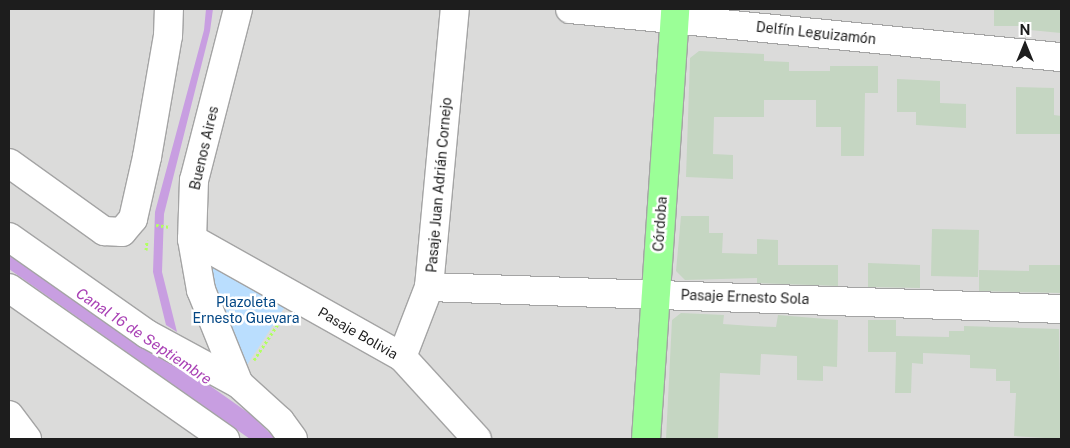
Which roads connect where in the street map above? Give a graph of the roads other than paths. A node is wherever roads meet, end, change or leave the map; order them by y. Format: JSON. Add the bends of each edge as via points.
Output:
{"nodes":[{"id":1,"x":169,"y":9,"type":"edge"},
{"id":2,"x":238,"y":9,"type":"edge"},
{"id":3,"x":455,"y":9,"type":"edge"},
{"id":4,"x":570,"y":9,"type":"edge"},
{"id":5,"x":675,"y":14,"type":"edge"},
{"id":6,"x":1061,"y":57,"type":"edge"},
{"id":7,"x":9,"y":163,"type":"edge"},
{"id":8,"x":182,"y":233,"type":"junction"},
{"id":9,"x":9,"y":237,"type":"edge"},
{"id":10,"x":430,"y":287,"type":"junction"},
{"id":11,"x":9,"y":288,"type":"edge"},
{"id":12,"x":656,"y":293,"type":"junction"},
{"id":13,"x":1061,"y":309,"type":"edge"},
{"id":14,"x":402,"y":357,"type":"junction"},
{"id":15,"x":239,"y":384,"type":"junction"},
{"id":16,"x":9,"y":415,"type":"edge"},
{"id":17,"x":27,"y":439,"type":"edge"},
{"id":18,"x":225,"y":439,"type":"edge"},
{"id":19,"x":293,"y":439,"type":"edge"},
{"id":20,"x":477,"y":439,"type":"edge"},
{"id":21,"x":646,"y":439,"type":"edge"}],
"edges":[{"from":1,"to":7,"type":"street","via":[[168,36],[133,219],[122,232],[104,230]]},
{"from":2,"to":8,"type":"street","name":"Buenos Aires"},
{"from":3,"to":10,"type":"street","name":"Pasaje Juan Adrián Cornejo"},
{"from":4,"to":5,"type":"street","name":"Delfín Leguizamón"},
{"from":5,"to":6,"type":"street","name":"Delfín Leguizamón"},
{"from":5,"to":12,"type":"main road","name":"Córdoba"},
{"from":8,"to":14,"type":"street","name":"Pasaje Bolivia"},
{"from":8,"to":15,"type":"street","name":"Buenos Aires"},
{"from":9,"to":15,"type":"street","via":[[147,334]]},
{"from":10,"to":12,"type":"street","name":"Pasaje Ernesto Sola"},
{"from":10,"to":14,"type":"street","name":"Pasaje Juan Adrián Cornejo"},
{"from":11,"to":18,"type":"street"},
{"from":12,"to":13,"type":"street","name":"Pasaje Ernesto Sola"},
{"from":12,"to":21,"type":"main road","name":"Córdoba"},
{"from":14,"to":20,"type":"street","name":"Pasaje Bolivia"},
{"from":15,"to":19,"type":"street","name":"Buenos Aires","via":[[280,421]]},
{"from":16,"to":17,"type":"street"}]}
